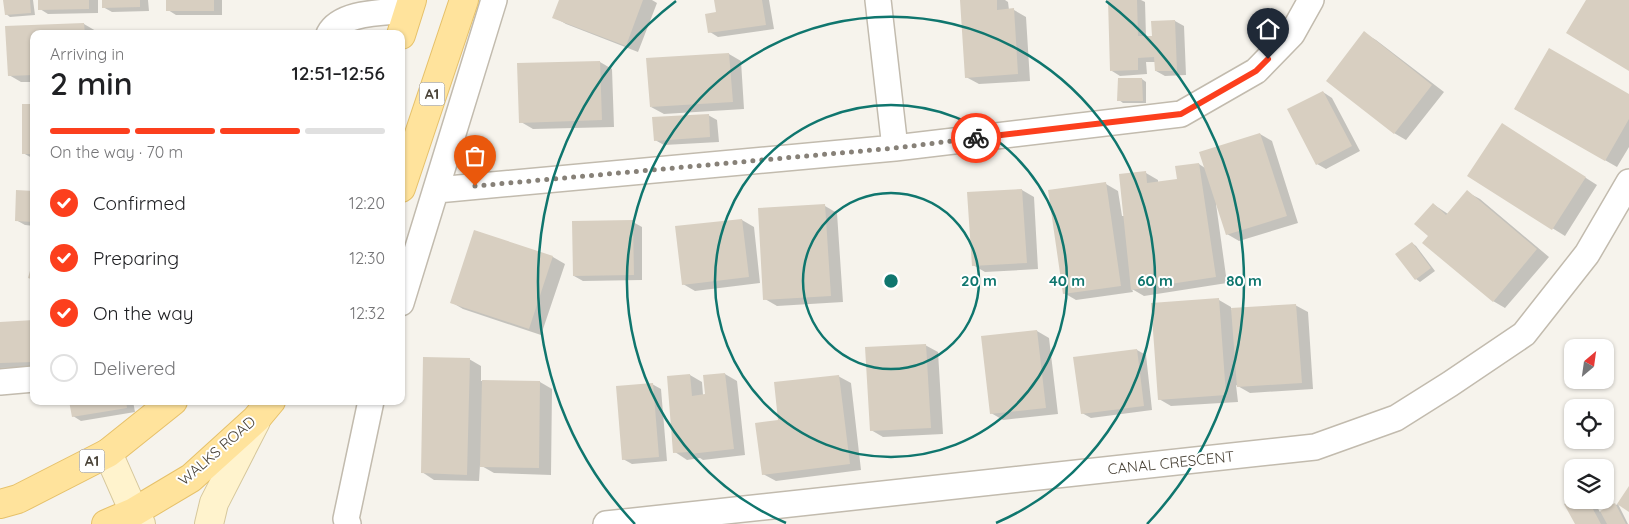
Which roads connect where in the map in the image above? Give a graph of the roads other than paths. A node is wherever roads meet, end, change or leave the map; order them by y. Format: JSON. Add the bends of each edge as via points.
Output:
{"nodes":[{"id":1,"x":464,"y":0,"type":"edge"},
{"id":2,"x":494,"y":0,"type":"edge"},
{"id":3,"x":878,"y":0,"type":"edge"},
{"id":4,"x":1311,"y":0,"type":"edge"},
{"id":5,"x":407,"y":15,"type":"edge"},
{"id":6,"x":332,"y":30,"type":"edge"},
{"id":7,"x":895,"y":148,"type":"junction"},
{"id":8,"x":405,"y":176,"type":"edge"},
{"id":9,"x":1629,"y":182,"type":"edge"},
{"id":10,"x":437,"y":190,"type":"junction"},
{"id":11,"x":405,"y":290,"type":"edge"},
{"id":12,"x":30,"y":379,"type":"edge"},
{"id":13,"x":0,"y":382,"type":"edge"},
{"id":14,"x":168,"y":405,"type":"edge"},
{"id":15,"x":370,"y":405,"type":"edge"},
{"id":16,"x":264,"y":410,"type":"edge"},
{"id":17,"x":108,"y":453,"type":"junction"},
{"id":18,"x":0,"y":504,"type":"edge"},
{"id":19,"x":138,"y":518,"type":"edge"},
{"id":20,"x":106,"y":524,"type":"edge"},
{"id":21,"x":209,"y":524,"type":"edge"},
{"id":22,"x":348,"y":524,"type":"edge"},
{"id":23,"x":606,"y":524,"type":"edge"}],
"edges":[{"from":1,"to":8,"type":"main road","number":"A1"},
{"from":2,"to":10,"type":"street"},
{"from":3,"to":7,"type":"street"},
{"from":4,"to":7,"type":"street","via":[[1292,34],[1256,71],[1181,114]]},
{"from":5,"to":6,"type":"street","via":[[357,16],[340,21]]},
{"from":7,"to":10,"type":"street"},
{"from":9,"to":23,"type":"street","name":"CANAL CRESCENT","via":[[1586,254],[1524,334],[1396,418],[1315,447]]},
{"from":10,"to":11,"type":"street"},
{"from":12,"to":13,"type":"street"},
{"from":14,"to":17,"type":"main road","number":"A1"},
{"from":15,"to":22,"type":"street","via":[[346,519]]},
{"from":16,"to":19,"type":"main road","name":"WALKS ROAD","via":[[191,478]]},
{"from":16,"to":21,"type":"main road","via":[[214,503]]},
{"from":17,"to":18,"type":"main road","number":"A1"},
{"from":17,"to":19,"type":"main road"},
{"from":19,"to":20,"type":"main road","name":"WALKS ROAD"}]}
